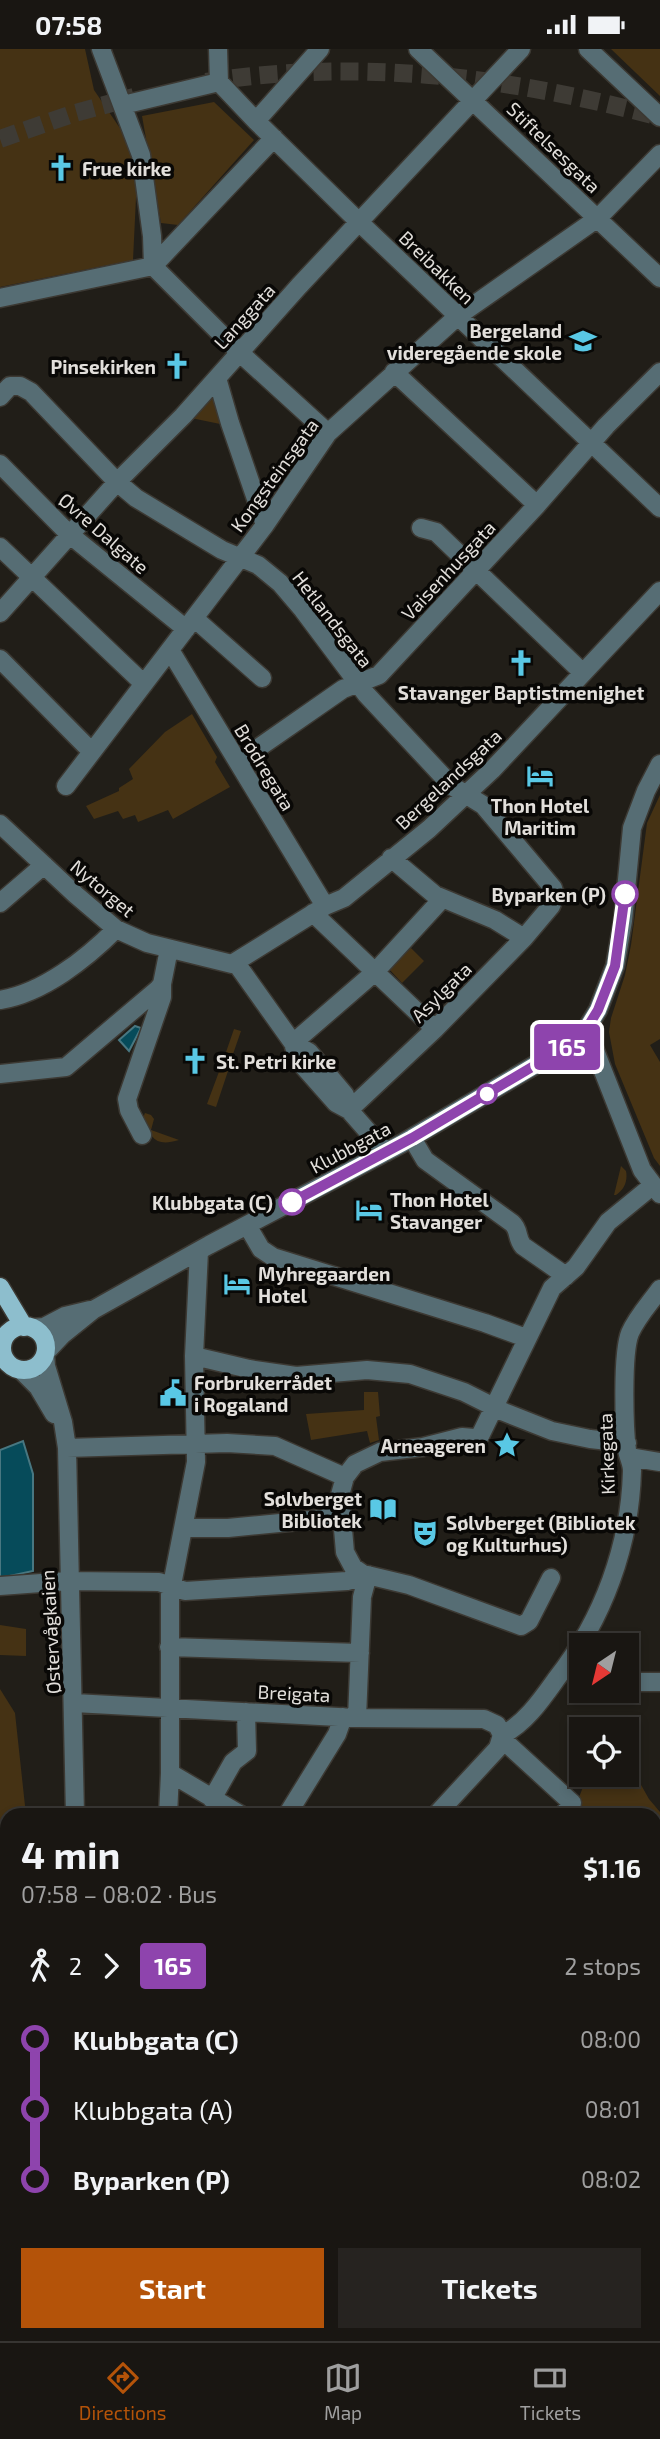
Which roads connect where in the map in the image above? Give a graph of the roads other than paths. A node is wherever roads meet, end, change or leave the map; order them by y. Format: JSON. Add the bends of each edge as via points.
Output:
{"nodes":[{"id":1,"x":101,"y":49,"type":"edge"},
{"id":2,"x":218,"y":49,"type":"edge"},
{"id":3,"x":320,"y":49,"type":"edge"},
{"id":4,"x":418,"y":49,"type":"edge"},
{"id":5,"x":521,"y":49,"type":"edge"},
{"id":6,"x":588,"y":49,"type":"edge"},
{"id":7,"x":219,"y":82,"type":"junction"},
{"id":8,"x":472,"y":99,"type":"junction"},
{"id":9,"x":123,"y":105,"type":"junction"},
{"id":10,"x":660,"y":117,"type":"edge"},
{"id":11,"x":256,"y":121,"type":"junction"},
{"id":12,"x":274,"y":138,"type":"junction"},
{"id":13,"x":660,"y":154,"type":"edge"},
{"id":14,"x":598,"y":218,"type":"junction"},
{"id":15,"x":359,"y":222,"type":"junction"},
{"id":16,"x":153,"y":266,"type":"junction"},
{"id":17,"x":660,"y":278,"type":"edge"},
{"id":18,"x":0,"y":297,"type":"edge"},
{"id":19,"x":458,"y":316,"type":"junction"},
{"id":20,"x":239,"y":352,"type":"junction"},
{"id":21,"x":394,"y":372,"type":"junction"},
{"id":22,"x":660,"y":372,"type":"edge"},
{"id":23,"x":217,"y":377,"type":"junction"},
{"id":24,"x":5,"y":391,"type":"edge"},
{"id":25,"x":328,"y":433,"type":"junction"},
{"id":26,"x":590,"y":444,"type":"junction"},
{"id":27,"x":0,"y":464,"type":"edge"},
{"id":28,"x":117,"y":482,"type":"junction"},
{"id":29,"x":537,"y":505,"type":"junction"},
{"id":30,"x":660,"y":508,"type":"edge"},
{"id":31,"x":265,"y":525,"type":"junction"},
{"id":32,"x":421,"y":529,"type":"dead end"},
{"id":33,"x":69,"y":534,"type":"junction"},
{"id":34,"x":0,"y":547,"type":"edge"},
{"id":35,"x":240,"y":558,"type":"junction"},
{"id":36,"x":476,"y":569,"type":"junction"},
{"id":37,"x":33,"y":577,"type":"junction"},
{"id":38,"x":660,"y":591,"type":"edge"},
{"id":39,"x":0,"y":613,"type":"edge"},
{"id":40,"x":190,"y":624,"type":"junction"},
{"id":41,"x":170,"y":650,"type":"junction"},
{"id":42,"x":0,"y":659,"type":"edge"},
{"id":43,"x":583,"y":673,"type":"junction"},
{"id":44,"x":262,"y":678,"type":"dead end"},
{"id":45,"x":144,"y":684,"type":"junction"},
{"id":46,"x":357,"y":684,"type":"junction"},
{"id":47,"x":92,"y":752,"type":"junction"},
{"id":48,"x":237,"y":762,"type":"junction"},
{"id":49,"x":660,"y":764,"type":"edge"},
{"id":50,"x":66,"y":786,"type":"dead end"},
{"id":51,"x":466,"y":794,"type":"junction"},
{"id":52,"x":0,"y":824,"type":"edge"},
{"id":53,"x":391,"y":858,"type":"junction"},
{"id":54,"x":44,"y":865,"type":"junction"},
{"id":55,"x":555,"y":896,"type":"joint"},
{"id":56,"x":442,"y":899,"type":"junction"},
{"id":57,"x":0,"y":903,"type":"edge"},
{"id":58,"x":319,"y":909,"type":"junction"},
{"id":59,"x":116,"y":929,"type":"junction"},
{"id":60,"x":524,"y":937,"type":"junction"},
{"id":61,"x":169,"y":949,"type":"junction"},
{"id":62,"x":236,"y":963,"type":"junction"},
{"id":63,"x":375,"y":972,"type":"junction"},
{"id":64,"x":162,"y":984,"type":"junction"},
{"id":65,"x":0,"y":1000,"type":"edge"},
{"id":66,"x":435,"y":1029,"type":"junction"},
{"id":67,"x":584,"y":1035,"type":"junction"},
{"id":68,"x":293,"y":1044,"type":"junction"},
{"id":69,"x":0,"y":1074,"type":"edge"},
{"id":70,"x":349,"y":1110,"type":"junction"},
{"id":71,"x":142,"y":1135,"type":"dead end"},
{"id":72,"x":412,"y":1138,"type":"junction"},
{"id":73,"x":386,"y":1152,"type":"junction"},
{"id":74,"x":656,"y":1190,"type":"edge"},
{"id":75,"x":247,"y":1225,"type":"junction"},
{"id":76,"x":199,"y":1251,"type":"junction"},
{"id":77,"x":566,"y":1276,"type":"junction"},
{"id":78,"x":0,"y":1287,"type":"edge"},
{"id":79,"x":660,"y":1289,"type":"edge"},
{"id":80,"x":93,"y":1310,"type":"junction"},
{"id":81,"x":28,"y":1327,"type":"junction"},
{"id":82,"x":2,"y":1334,"type":"edge"},
{"id":83,"x":526,"y":1338,"type":"junction"},
{"id":84,"x":46,"y":1353,"type":"junction"},
{"id":85,"x":194,"y":1356,"type":"junction"},
{"id":86,"x":21,"y":1370,"type":"junction"},
{"id":87,"x":494,"y":1408,"type":"junction"},
{"id":88,"x":196,"y":1444,"type":"junction"},
{"id":89,"x":75,"y":1448,"type":"junction"},
{"id":90,"x":628,"y":1450,"type":"junction"},
{"id":91,"x":660,"y":1462,"type":"edge"},
{"id":92,"x":345,"y":1477,"type":"junction"},
{"id":93,"x":341,"y":1517,"type":"junction"},
{"id":94,"x":184,"y":1528,"type":"junction"},
{"id":95,"x":368,"y":1575,"type":"junction"},
{"id":96,"x":551,"y":1578,"type":"dead end"},
{"id":97,"x":75,"y":1581,"type":"junction"},
{"id":98,"x":0,"y":1586,"type":"edge"},
{"id":99,"x":171,"y":1586,"type":"junction"},
{"id":100,"x":590,"y":1633,"type":"edge"},
{"id":101,"x":169,"y":1647,"type":"junction"},
{"id":102,"x":360,"y":1653,"type":"junction"},
{"id":103,"x":569,"y":1677,"type":"edge"},
{"id":104,"x":639,"y":1682,"type":"edge"},
{"id":105,"x":660,"y":1682,"type":"edge"},
{"id":106,"x":74,"y":1703,"type":"junction"},
{"id":107,"x":169,"y":1708,"type":"junction"},
{"id":108,"x":246,"y":1712,"type":"junction"},
{"id":109,"x":350,"y":1717,"type":"junction"},
{"id":110,"x":502,"y":1737,"type":"junction"},
{"id":111,"x":170,"y":1773,"type":"junction"},
{"id":112,"x":212,"y":1799,"type":"junction"},
{"id":113,"x":75,"y":1808,"type":"edge"},
{"id":114,"x":168,"y":1808,"type":"edge"},
{"id":115,"x":228,"y":1808,"type":"edge"},
{"id":116,"x":292,"y":1808,"type":"edge"},
{"id":117,"x":443,"y":1808,"type":"edge"},
{"id":118,"x":568,"y":1808,"type":"edge"}],
"edges":[{"from":1,"to":9,"type":"street"},
{"from":2,"to":7,"type":"street"},
{"from":3,"to":11,"type":"street"},
{"from":4,"to":8,"type":"street","name":"Stiftelsesgata"},
{"from":5,"to":8,"type":"street","name":"Langgata"},
{"from":6,"to":10,"type":"street"},
{"from":7,"to":9,"type":"street"},
{"from":7,"to":11,"type":"street","name":"Breibakken"},
{"from":8,"to":14,"type":"street","name":"Stiftelsesgata"},
{"from":8,"to":15,"type":"street","name":"Langgata"},
{"from":9,"to":16,"type":"street","via":[[141,155]]},
{"from":11,"to":12,"type":"street","name":"Breibakken"},
{"from":12,"to":15,"type":"street","name":"Breibakken"},
{"from":12,"to":16,"type":"street"},
{"from":13,"to":14,"type":"street","name":"Kongsteinsgata"},
{"from":14,"to":17,"type":"street","name":"Stiftelsesgata"},
{"from":14,"to":19,"type":"street","name":"Kongsteinsgata"},
{"from":15,"to":19,"type":"street","name":"Breibakken"},
{"from":15,"to":20,"type":"street","name":"Langgata"},
{"from":16,"to":18,"type":"street"},
{"from":16,"to":20,"type":"street"},
{"from":19,"to":21,"type":"street","name":"Kongsteinsgata"},
{"from":19,"to":26,"type":"street","name":"Breibakken"},
{"from":20,"to":23,"type":"street","name":"Langgata"},
{"from":20,"to":25,"type":"street"},
{"from":21,"to":25,"type":"street","name":"Kongsteinsgata"},
{"from":21,"to":29,"type":"street"},
{"from":22,"to":26,"type":"street","name":"Vaisenhusgata"},
{"from":23,"to":28,"type":"street","name":"Langgata"},
{"from":23,"to":31,"type":"street"},
{"from":24,"to":28,"type":"street","name":"Hetlandsgata","via":[[20,386],[31,392]]},
{"from":25,"to":31,"type":"street","name":"Kongsteinsgata"},
{"from":26,"to":29,"type":"street","name":"Vaisenhusgata"},
{"from":26,"to":30,"type":"street","name":"Breibakken"},
{"from":27,"to":33,"type":"street","name":"Øvre Dalgate"},
{"from":28,"to":33,"type":"street","name":"Langgata"},
{"from":28,"to":35,"type":"street","name":"Hetlandsgata","via":[[136,498]]},
{"from":29,"to":36,"type":"street","name":"Vaisenhusgata"},
{"from":31,"to":35,"type":"street","name":"Kongsteinsgata"},
{"from":32,"to":36,"type":"street","via":[[436,532]]},
{"from":33,"to":37,"type":"street","name":"Langgata"},
{"from":33,"to":40,"type":"street","name":"Øvre Dalgate"},
{"from":34,"to":37,"type":"street"},
{"from":35,"to":40,"type":"street","name":"Kongsteinsgata"},
{"from":35,"to":46,"type":"street","name":"Hetlandsgata","via":[[265,570],[291,594]]},
{"from":36,"to":43,"type":"street"},
{"from":36,"to":46,"type":"street","name":"Vaisenhusgata","via":[[379,675]]},
{"from":37,"to":39,"type":"street","name":"Langgata"},
{"from":37,"to":45,"type":"street"},
{"from":38,"to":43,"type":"street","name":"Bergelandsgata"},
{"from":40,"to":41,"type":"street","name":"Kongsteinsgata"},
{"from":40,"to":44,"type":"street","name":"Øvre Dalgate"},
{"from":41,"to":45,"type":"street","name":"Kongsteinsgata"},
{"from":41,"to":48,"type":"street","name":"Brødregata"},
{"from":42,"to":47,"type":"street"},
{"from":43,"to":51,"type":"street","name":"Bergelandsgata"},
{"from":45,"to":47,"type":"street","name":"Kongsteinsgata"},
{"from":46,"to":48,"type":"street","name":"Vaisenhusgata"},
{"from":46,"to":51,"type":"street","name":"Hetlandsgata","via":[[452,786]]},
{"from":47,"to":50,"type":"street","name":"Kongsteinsgata"},
{"from":48,"to":58,"type":"street","name":"Brødregata"},
{"from":49,"to":67,"type":"street","via":[[632,828],[615,966]]},
{"from":51,"to":53,"type":"street","name":"Bergelandsgata"},
{"from":51,"to":55,"type":"street","name":"Hetlandsgata","via":[[483,804]]},
{"from":52,"to":54,"type":"street","name":"Nytorget"},
{"from":53,"to":56,"type":"street"},
{"from":53,"to":58,"type":"street","name":"Bergelandsgata","via":[[344,898]]},
{"from":54,"to":57,"type":"street"},
{"from":54,"to":59,"type":"street","name":"Nytorget"},
{"from":55,"to":60,"type":"street","name":"Asylgata"},
{"from":56,"to":60,"type":"street"},
{"from":56,"to":63,"type":"street"},
{"from":58,"to":62,"type":"street","name":"Bergelandsgata"},
{"from":58,"to":63,"type":"street","name":"Brødregata"},
{"from":59,"to":61,"type":"street","name":"Nytorget"},
{"from":59,"to":65,"type":"street","via":[[60,973],[27,992]]},
{"from":60,"to":66,"type":"street","name":"Asylgata"},
{"from":61,"to":62,"type":"street","name":"Nytorget"},
{"from":61,"to":64,"type":"street"},
{"from":62,"to":68,"type":"street"},
{"from":63,"to":66,"type":"street","name":"Brødregata"},
{"from":63,"to":68,"type":"street"},
{"from":64,"to":69,"type":"street","via":[[66,1067]]},
{"from":64,"to":71,"type":"street","via":[[161,1000],[127,1099]]},
{"from":66,"to":70,"type":"street","name":"Asylgata"},
{"from":67,"to":72,"type":"street","name":"Klubbgata"},
{"from":67,"to":74,"type":"street","via":[[592,1043],[642,1170]]},
{"from":68,"to":70,"type":"street","via":[[309,1052],[345,1095]]},
{"from":70,"to":73,"type":"street"},
{"from":72,"to":73,"type":"street","name":"Klubbgata"},
{"from":72,"to":77,"type":"street","via":[[425,1160],[512,1223],[523,1245]]},
{"from":73,"to":75,"type":"street","name":"Klubbgata"},
{"from":74,"to":77,"type":"street","via":[[605,1226]]},
{"from":75,"to":76,"type":"street","name":"Klubbgata"},
{"from":75,"to":83,"type":"street","via":[[261,1249],[273,1257]]},
{"from":76,"to":80,"type":"street","name":"Klubbgata"},
{"from":76,"to":85,"type":"street"},
{"from":77,"to":83,"type":"street","via":[[552,1288]]},
{"from":78,"to":81,"type":"main road"},
{"from":79,"to":90,"type":"street","name":"Kirkegata","via":[[635,1323],[626,1346]]},
{"from":80,"to":81,"type":"street","name":"Klubbgata","via":[[44,1327]]},
{"from":80,"to":84,"type":"street","name":"Klubbgata"},
{"from":81,"to":82,"type":"main road"},
{"from":81,"to":84,"type":"main road","via":[[42,1336]]},
{"from":82,"to":86,"type":"main road","via":[[5,1358]]},
{"from":83,"to":87,"type":"street"},
{"from":84,"to":86,"type":"main road","via":[[38,1365]]},
{"from":84,"to":89,"type":"street","name":"Østervågkaien","via":[[46,1366]]},
{"from":85,"to":87,"type":"street","via":[[296,1376],[399,1372],[464,1392]]},
{"from":85,"to":88,"type":"street"},
{"from":86,"to":89,"type":"street","name":"Østervågkaien","via":[[34,1381]]},
{"from":87,"to":90,"type":"street","via":[[552,1431]]},
{"from":87,"to":92,"type":"street","via":[[477,1438],[376,1453],[358,1462]]},
{"from":88,"to":89,"type":"street"},
{"from":88,"to":92,"type":"street","via":[[275,1446]]},
{"from":88,"to":94,"type":"street"},
{"from":89,"to":97,"type":"street","name":"Østervågkaien"},
{"from":90,"to":91,"type":"street"},
{"from":90,"to":100,"type":"street","name":"Kirkegata","via":[[632,1468],[626,1522],[618,1559]]},
{"from":92,"to":93,"type":"street"},
{"from":93,"to":94,"type":"street"},
{"from":93,"to":95,"type":"street","via":[[348,1560]]},
{"from":94,"to":99,"type":"street"},
{"from":95,"to":96,"type":"street","via":[[521,1626],[529,1621]]},
{"from":95,"to":99,"type":"street","via":[[347,1581],[185,1591]]},
{"from":95,"to":102,"type":"street","via":[[362,1597]]},
{"from":97,"to":98,"type":"street"},
{"from":97,"to":99,"type":"street"},
{"from":97,"to":106,"type":"street","name":"Østervågkaien"},
{"from":99,"to":101,"type":"street"},
{"from":101,"to":102,"type":"street"},
{"from":101,"to":107,"type":"street"},
{"from":102,"to":109,"type":"street"},
{"from":103,"to":110,"type":"street","name":"Kirkegata"},
{"from":104,"to":105,"type":"street"},
{"from":106,"to":107,"type":"street","name":"Breigata"},
{"from":106,"to":113,"type":"street","name":"Østervågkaien"},
{"from":107,"to":108,"type":"street","name":"Breigata"},
{"from":107,"to":111,"type":"street"},
{"from":108,"to":109,"type":"street","name":"Breigata"},
{"from":108,"to":112,"type":"street","via":[[247,1751],[233,1762]]},
{"from":109,"to":110,"type":"street","name":"Breigata","via":[[484,1719],[494,1722]]},
{"from":109,"to":116,"type":"street"},
{"from":110,"to":117,"type":"street","name":"Kirkegata","via":[[496,1751]]},
{"from":110,"to":118,"type":"street","name":"Breigata","via":[[572,1803]]},
{"from":111,"to":112,"type":"street"},
{"from":111,"to":114,"type":"street"},
{"from":112,"to":115,"type":"street"}]}
